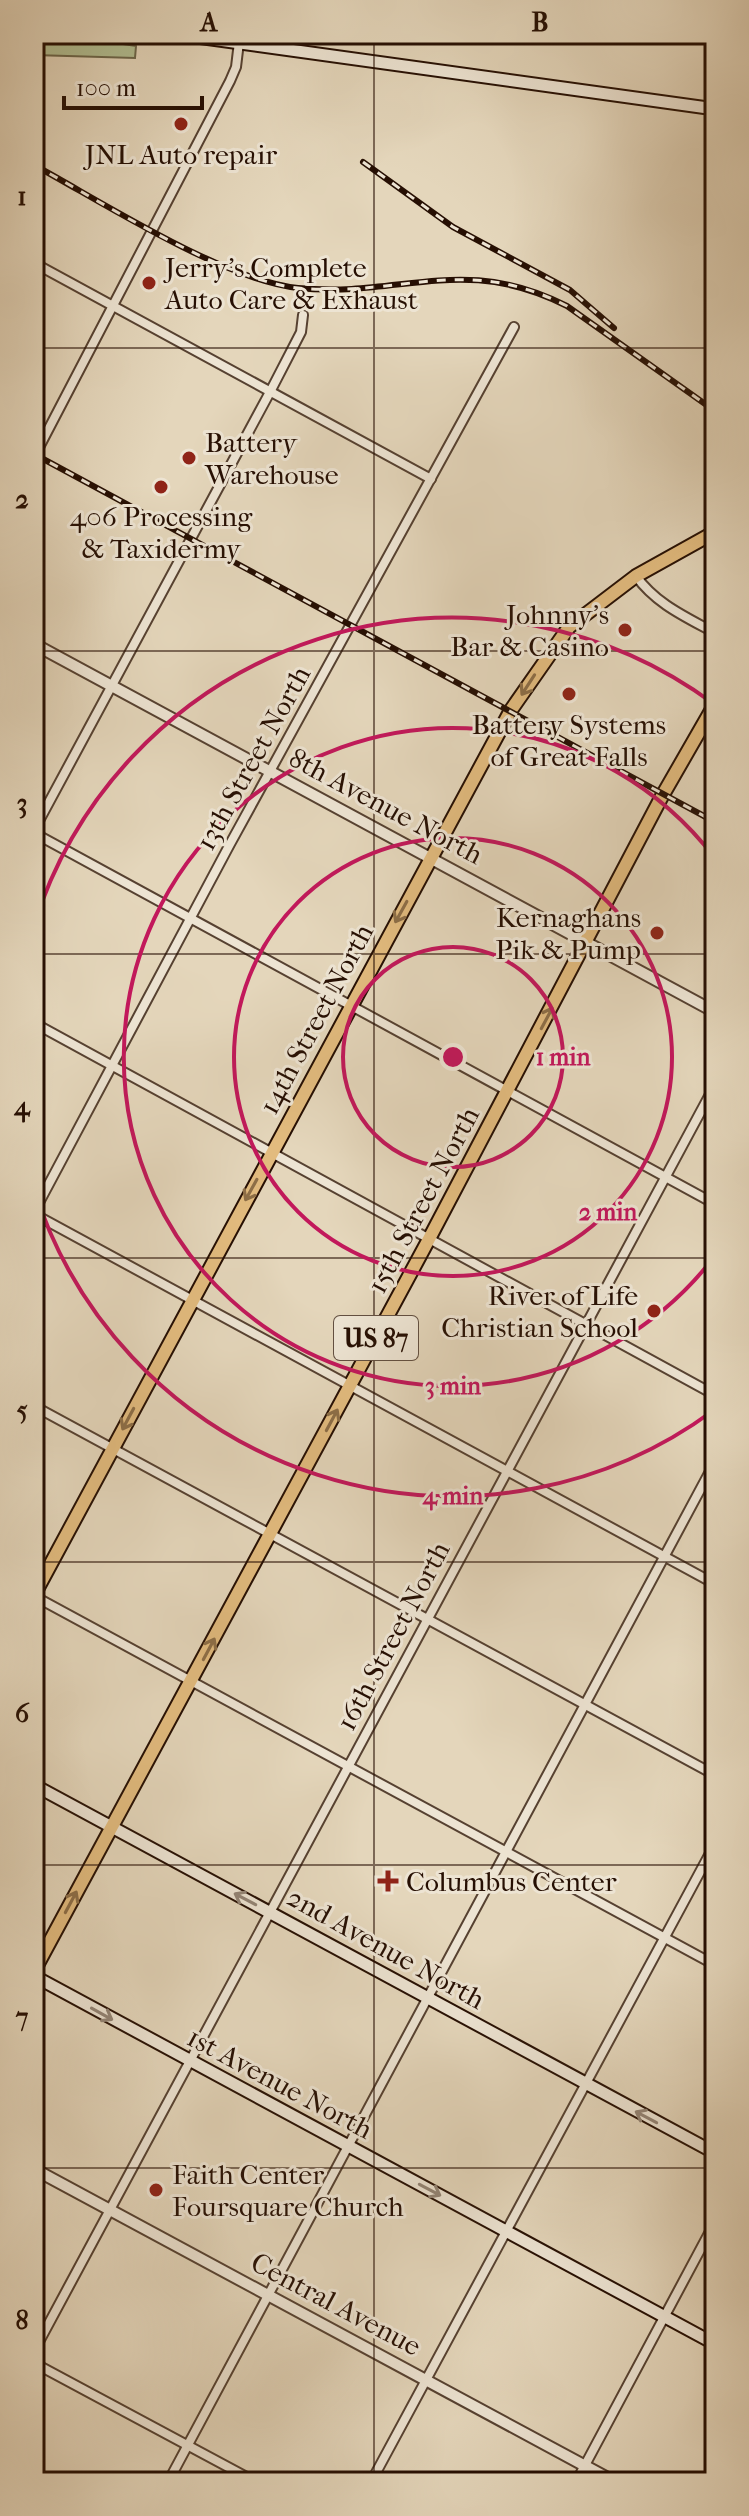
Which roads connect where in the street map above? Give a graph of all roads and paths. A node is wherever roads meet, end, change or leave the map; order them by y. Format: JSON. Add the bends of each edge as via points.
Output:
{"nodes":[{"id":1,"x":175,"y":34,"type":"edge"},
{"id":2,"x":239,"y":42,"type":"junction"},
{"id":3,"x":715,"y":109,"type":"edge"},
{"id":4,"x":34,"y":263,"type":"edge"},
{"id":5,"x":113,"y":307,"type":"junction"},
{"id":6,"x":303,"y":315,"type":"dead end"},
{"id":7,"x":514,"y":327,"type":"dead end"},
{"id":8,"x":270,"y":392,"type":"junction"},
{"id":9,"x":34,"y":457,"type":"edge"},
{"id":10,"x":431,"y":479,"type":"junction"},
{"id":11,"x":715,"y":532,"type":"edge"},
{"id":12,"x":636,"y":576,"type":"junction"},
{"id":13,"x":715,"y":633,"type":"edge"},
{"id":14,"x":34,"y":644,"type":"edge"},
{"id":15,"x":111,"y":686,"type":"junction"},
{"id":16,"x":715,"y":704,"type":"edge"},
{"id":17,"x":270,"y":770,"type":"junction"},
{"id":18,"x":34,"y":832,"type":"edge"},
{"id":19,"x":431,"y":857,"type":"junction"},
{"id":20,"x":190,"y":918,"type":"junction"},
{"id":21,"x":587,"y":943,"type":"junction"},
{"id":22,"x":350,"y":1006,"type":"junction"},
{"id":23,"x":715,"y":1012,"type":"edge"},
{"id":24,"x":34,"y":1023,"type":"edge"},
{"id":25,"x":113,"y":1065,"type":"junction"},
{"id":26,"x":715,"y":1085,"type":"edge"},
{"id":27,"x":507,"y":1092,"type":"junction"},
{"id":28,"x":272,"y":1153,"type":"junction"},
{"id":29,"x":665,"y":1177,"type":"junction"},
{"id":30,"x":715,"y":1204,"type":"edge"},
{"id":31,"x":34,"y":1213,"type":"edge"},
{"id":32,"x":429,"y":1239,"type":"junction"},
{"id":33,"x":192,"y":1299,"type":"junction"},
{"id":34,"x":586,"y":1325,"type":"junction"},
{"id":35,"x":351,"y":1385,"type":"junction"},
{"id":36,"x":715,"y":1395,"type":"edge"},
{"id":37,"x":34,"y":1406,"type":"edge"},
{"id":38,"x":112,"y":1448,"type":"junction"},
{"id":39,"x":715,"y":1462,"type":"edge"},
{"id":40,"x":508,"y":1470,"type":"junction"},
{"id":41,"x":271,"y":1533,"type":"junction"},
{"id":42,"x":665,"y":1557,"type":"junction"},
{"id":43,"x":715,"y":1584,"type":"edge"},
{"id":44,"x":34,"y":1596,"type":"edge"},
{"id":45,"x":428,"y":1617,"type":"junction"},
{"id":46,"x":192,"y":1681,"type":"junction"},
{"id":47,"x":585,"y":1704,"type":"junction"},
{"id":48,"x":349,"y":1766,"type":"junction"},
{"id":49,"x":715,"y":1775,"type":"edge"},
{"id":50,"x":34,"y":1785,"type":"edge"},
{"id":51,"x":112,"y":1827,"type":"junction"},
{"id":52,"x":715,"y":1844,"type":"edge"},
{"id":53,"x":506,"y":1851,"type":"junction"},
{"id":54,"x":269,"y":1912,"type":"junction"},
{"id":55,"x":664,"y":1937,"type":"junction"},
{"id":56,"x":715,"y":1965,"type":"edge"},
{"id":57,"x":34,"y":1974,"type":"edge"},
{"id":58,"x":427,"y":1997,"type":"junction"},
{"id":59,"x":189,"y":2061,"type":"junction"},
{"id":60,"x":584,"y":2084,"type":"junction"},
{"id":61,"x":347,"y":2146,"type":"junction"},
{"id":62,"x":715,"y":2153,"type":"edge"},
{"id":63,"x":34,"y":2169,"type":"edge"},
{"id":64,"x":110,"y":2209,"type":"junction"},
{"id":65,"x":715,"y":2222,"type":"edge"},
{"id":66,"x":506,"y":2231,"type":"junction"},
{"id":67,"x":270,"y":2297,"type":"junction"},
{"id":68,"x":665,"y":2317,"type":"junction"},
{"id":69,"x":715,"y":2344,"type":"edge"},
{"id":70,"x":34,"y":2351,"type":"edge"},
{"id":71,"x":34,"y":2363,"type":"edge"},
{"id":72,"x":426,"y":2379,"type":"junction"},
{"id":73,"x":187,"y":2446,"type":"junction"},
{"id":74,"x":585,"y":2466,"type":"junction"},
{"id":75,"x":168,"y":2482,"type":"edge"},
{"id":76,"x":256,"y":2482,"type":"edge"},
{"id":77,"x":371,"y":2482,"type":"edge"},
{"id":78,"x":576,"y":2482,"type":"edge"},
{"id":79,"x":615,"y":2482,"type":"edge"}],
"edges":[{"from":1,"to":2,"type":"main road"},
{"from":2,"to":3,"type":"main road"},
{"from":2,"to":5,"type":"street","via":[[230,81]]},
{"from":4,"to":5,"type":"street"},
{"from":5,"to":8,"type":"street"},
{"from":5,"to":9,"type":"street"},
{"from":6,"to":8,"type":"street","via":[[301,332]]},
{"from":7,"to":10,"type":"street","name":"13th Street North"},
{"from":8,"to":10,"type":"street"},
{"from":8,"to":15,"type":"street"},
{"from":10,"to":17,"type":"street","name":"13th Street North"},
{"from":11,"to":12,"type":"main road","name":"14th Street North"},
{"from":12,"to":13,"type":"street","via":[[648,593]]},
{"from":12,"to":19,"type":"main road","name":"14th Street North","one_way":true,"via":[[569,627],[548,653]]},
{"from":14,"to":15,"type":"street","name":"8th Avenue North"},
{"from":15,"to":17,"type":"street","name":"8th Avenue North"},
{"from":15,"to":18,"type":"street"},
{"from":16,"to":21,"type":"main road","name":"15th Street North","number":"US 87"},
{"from":17,"to":19,"type":"street","name":"8th Avenue North"},
{"from":17,"to":20,"type":"street","name":"13th Street North"},
{"from":18,"to":20,"type":"street"},
{"from":19,"to":21,"type":"street","name":"8th Avenue North"},
{"from":19,"to":22,"type":"main road","name":"14th Street North","one_way":true},
{"from":20,"to":22,"type":"street"},
{"from":20,"to":25,"type":"street","name":"13th Street North"},
{"from":21,"to":23,"type":"street","name":"8th Avenue North"},
{"from":27,"to":21,"type":"main road","name":"15th Street North","number":"US 87","one_way":true},
{"from":22,"to":27,"type":"street"},
{"from":22,"to":28,"type":"main road","name":"14th Street North"},
{"from":24,"to":25,"type":"street"},
{"from":25,"to":28,"type":"street"},
{"from":25,"to":31,"type":"street","name":"13th Street North"},
{"from":26,"to":29,"type":"street","name":"16th Street North"},
{"from":27,"to":29,"type":"street"},
{"from":27,"to":32,"type":"main road","name":"15th Street North","number":"US 87"},
{"from":28,"to":32,"type":"street"},
{"from":28,"to":33,"type":"main road","name":"14th Street North","one_way":true},
{"from":29,"to":30,"type":"street"},
{"from":29,"to":34,"type":"street","name":"16th Street North"},
{"from":31,"to":33,"type":"street"},
{"from":32,"to":34,"type":"street"},
{"from":32,"to":35,"type":"main road","name":"15th Street North","number":"US 87"},
{"from":33,"to":35,"type":"street"},
{"from":33,"to":38,"type":"main road","name":"14th Street North","one_way":true},
{"from":34,"to":36,"type":"street"},
{"from":34,"to":40,"type":"street","name":"16th Street North"},
{"from":35,"to":40,"type":"street"},
{"from":41,"to":35,"type":"main road","name":"15th Street North","number":"US 87","one_way":true},
{"from":37,"to":38,"type":"street"},
{"from":38,"to":41,"type":"street"},
{"from":38,"to":44,"type":"main road","name":"14th Street North"},
{"from":39,"to":42,"type":"street"},
{"from":40,"to":42,"type":"street"},
{"from":40,"to":45,"type":"street","name":"16th Street North"},
{"from":41,"to":45,"type":"street"},
{"from":46,"to":41,"type":"main road","name":"15th Street North","number":"US 87","one_way":true},
{"from":42,"to":43,"type":"street"},
{"from":42,"to":47,"type":"street"},
{"from":44,"to":46,"type":"street"},
{"from":45,"to":47,"type":"street"},
{"from":45,"to":48,"type":"street","name":"16th Street North"},
{"from":46,"to":48,"type":"street"},
{"from":46,"to":51,"type":"main road","name":"15th Street North","number":"US 87"},
{"from":47,"to":49,"type":"street"},
{"from":47,"to":53,"type":"street"},
{"from":48,"to":53,"type":"street"},
{"from":48,"to":54,"type":"street","name":"16th Street North"},
{"from":50,"to":51,"type":"main road","name":"2nd Avenue North"},
{"from":54,"to":51,"type":"main road","name":"2nd Avenue North","one_way":true},
{"from":57,"to":51,"type":"main road","name":"15th Street North","number":"US 87","one_way":true},
{"from":52,"to":55,"type":"street"},
{"from":53,"to":55,"type":"street"},
{"from":53,"to":58,"type":"street"},
{"from":54,"to":58,"type":"main road","name":"2nd Avenue North"},
{"from":54,"to":59,"type":"street","name":"16th Street North"},
{"from":55,"to":56,"type":"street"},
{"from":55,"to":60,"type":"street"},
{"from":57,"to":59,"type":"main road","name":"1st Avenue North","one_way":true},
{"from":58,"to":60,"type":"main road","name":"2nd Avenue North"},
{"from":58,"to":61,"type":"street"},
{"from":59,"to":61,"type":"main road","name":"1st Avenue North"},
{"from":59,"to":64,"type":"street","name":"16th Street North"},
{"from":62,"to":60,"type":"main road","name":"2nd Avenue North","one_way":true},
{"from":60,"to":66,"type":"street"},
{"from":61,"to":66,"type":"main road","name":"1st Avenue North","one_way":true},
{"from":61,"to":67,"type":"street"},
{"from":63,"to":64,"type":"street","name":"Central Avenue"},
{"from":64,"to":67,"type":"street","name":"Central Avenue"},
{"from":64,"to":70,"type":"street","name":"16th Street North"},
{"from":65,"to":68,"type":"street"},
{"from":66,"to":68,"type":"main road","name":"1st Avenue North"},
{"from":66,"to":72,"type":"street"},
{"from":67,"to":72,"type":"street","name":"Central Avenue"},
{"from":67,"to":73,"type":"street"},
{"from":68,"to":69,"type":"main road","name":"1st Avenue North"},
{"from":68,"to":74,"type":"street"},
{"from":71,"to":73,"type":"street"},
{"from":72,"to":74,"type":"street","name":"Central Avenue"},
{"from":72,"to":77,"type":"street"},
{"from":73,"to":75,"type":"street"},
{"from":73,"to":76,"type":"street"},
{"from":74,"to":78,"type":"street"},
{"from":74,"to":79,"type":"street","name":"Central Avenue"}]}
